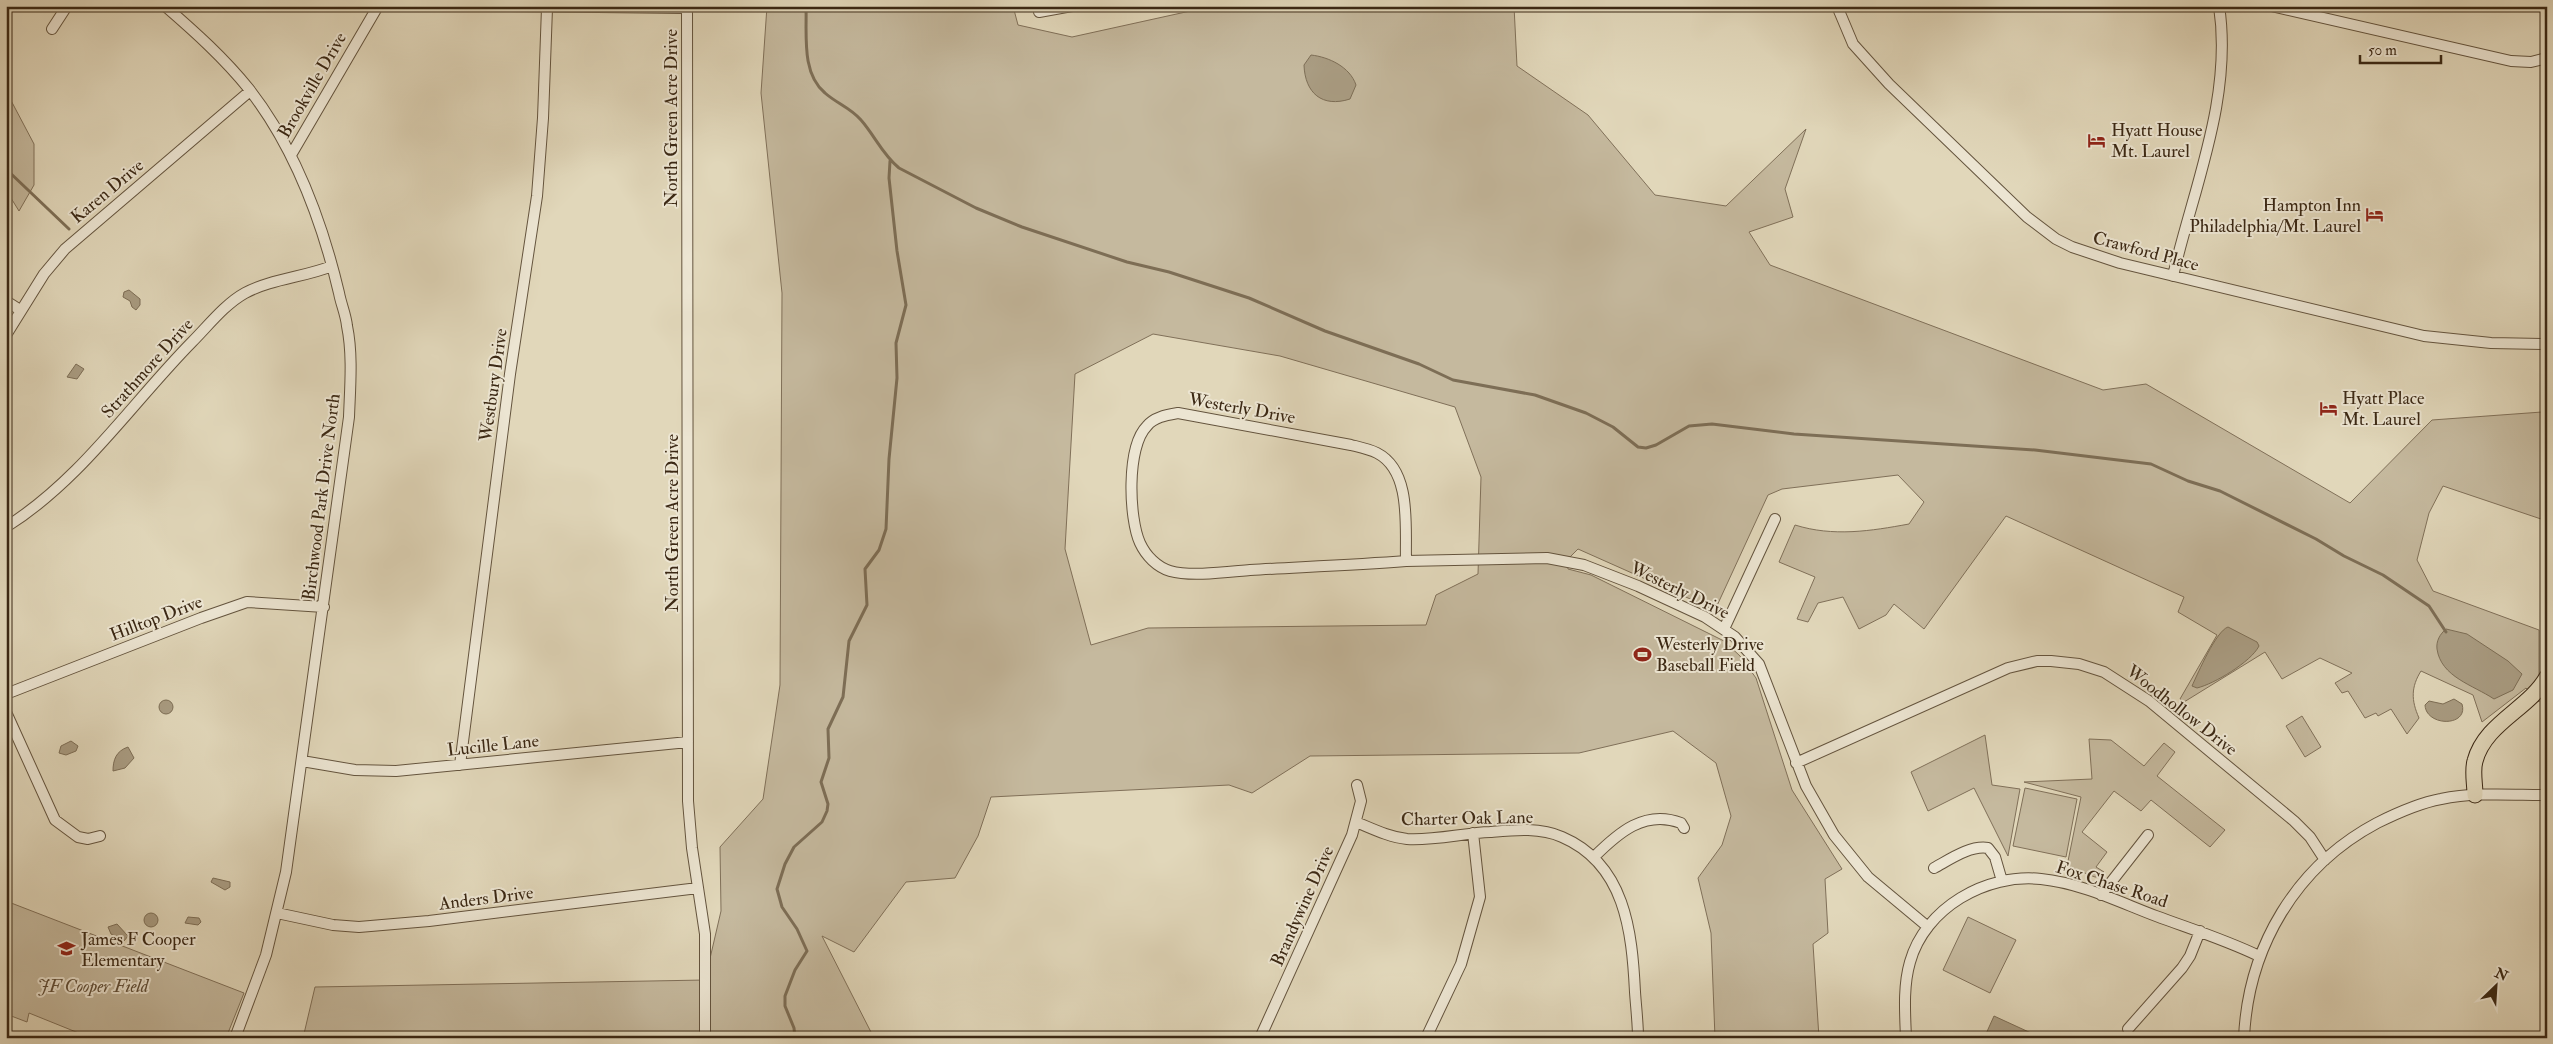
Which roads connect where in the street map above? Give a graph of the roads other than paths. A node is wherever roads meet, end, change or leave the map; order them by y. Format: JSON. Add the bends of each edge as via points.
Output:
{"nodes":[{"id":1,"x":67,"y":6,"type":"edge"},
{"id":2,"x":165,"y":6,"type":"edge"},
{"id":3,"x":378,"y":6,"type":"edge"},
{"id":4,"x":509,"y":6,"type":"edge"},
{"id":5,"x":1072,"y":6,"type":"edge"},
{"id":6,"x":1837,"y":6,"type":"edge"},
{"id":7,"x":2220,"y":6,"type":"edge"},
{"id":8,"x":2271,"y":6,"type":"edge"},
{"id":9,"x":687,"y":7,"type":"edge"},
{"id":10,"x":547,"y":8,"type":"junction"},
{"id":11,"x":1039,"y":12,"type":"dead end"},
{"id":12,"x":52,"y":29,"type":"dead end"},
{"id":13,"x":2547,"y":58,"type":"edge"},
{"id":14,"x":250,"y":91,"type":"junction"},
{"id":15,"x":291,"y":155,"type":"junction"},
{"id":16,"x":332,"y":266,"type":"junction"},
{"id":17,"x":2173,"y":276,"type":"junction"},
{"id":18,"x":6,"y":302,"type":"edge"},
{"id":19,"x":20,"y":310,"type":"junction"},
{"id":20,"x":6,"y":335,"type":"edge"},
{"id":21,"x":2547,"y":344,"type":"edge"},
{"id":22,"x":1775,"y":519,"type":"dead end"},
{"id":23,"x":6,"y":527,"type":"edge"},
{"id":24,"x":1406,"y":560,"type":"junction"},
{"id":25,"x":324,"y":607,"type":"junction"},
{"id":26,"x":1724,"y":629,"type":"junction"},
{"id":27,"x":2547,"y":676,"type":"edge"},
{"id":28,"x":6,"y":694,"type":"edge"},
{"id":29,"x":6,"y":712,"type":"edge"},
{"id":30,"x":688,"y":742,"type":"junction"},
{"id":31,"x":302,"y":761,"type":"junction"},
{"id":32,"x":1796,"y":763,"type":"junction"},
{"id":33,"x":460,"y":765,"type":"junction"},
{"id":34,"x":1357,"y":785,"type":"dead end"},
{"id":35,"x":2475,"y":795,"type":"junction"},
{"id":36,"x":2547,"y":795,"type":"edge"},
{"id":37,"x":1356,"y":822,"type":"junction"},
{"id":38,"x":1684,"y":828,"type":"dead end"},
{"id":39,"x":1473,"y":833,"type":"junction"},
{"id":40,"x":2148,"y":835,"type":"dead end"},
{"id":41,"x":100,"y":836,"type":"dead end"},
{"id":42,"x":1594,"y":857,"type":"junction"},
{"id":43,"x":2325,"y":860,"type":"junction"},
{"id":44,"x":1934,"y":868,"type":"dead end"},
{"id":45,"x":2002,"y":881,"type":"junction"},
{"id":46,"x":698,"y":888,"type":"junction"},
{"id":47,"x":2101,"y":895,"type":"junction"},
{"id":48,"x":277,"y":913,"type":"junction"},
{"id":49,"x":1928,"y":927,"type":"junction"},
{"id":50,"x":2200,"y":931,"type":"junction"},
{"id":51,"x":2259,"y":956,"type":"junction"},
{"id":52,"x":2128,"y":1029,"type":"dead end"},
{"id":53,"x":235,"y":1038,"type":"edge"},
{"id":54,"x":706,"y":1038,"type":"edge"},
{"id":55,"x":1260,"y":1038,"type":"edge"},
{"id":56,"x":1426,"y":1038,"type":"edge"},
{"id":57,"x":1638,"y":1038,"type":"edge"},
{"id":58,"x":1906,"y":1038,"type":"edge"},
{"id":59,"x":2244,"y":1038,"type":"edge"}],
"edges":[{"from":1,"to":12,"type":"street"},
{"from":2,"to":14,"type":"street","name":"Birchwood Park Drive North","via":[[200,36]]},
{"from":3,"to":15,"type":"street","name":"Brookville Drive"},
{"from":4,"to":10,"type":"street"},
{"from":5,"to":11,"type":"street"},
{"from":6,"to":17,"type":"street","name":"Crawford Place","via":[[1853,44],[1889,84],[2027,217],[2056,239],[2088,253]]},
{"from":7,"to":17,"type":"street","via":[[2223,57],[2217,102]]},
{"from":8,"to":13,"type":"street","via":[[2498,59],[2522,62]]},
{"from":9,"to":10,"type":"street"},
{"from":9,"to":30,"type":"street","name":"North Green Acre Drive"},
{"from":10,"to":33,"type":"street","name":"Westbury Drive","via":[[537,196],[510,374]]},
{"from":14,"to":15,"type":"street","name":"Birchwood Park Drive North"},
{"from":14,"to":19,"type":"street","name":"Karen Drive","via":[[65,248],[48,267]]},
{"from":15,"to":16,"type":"street","name":"Birchwood Park Drive North","via":[[316,212]]},
{"from":16,"to":23,"type":"street","name":"Strathmore Drive","via":[[261,287],[231,303],[85,461],[59,486]]},
{"from":16,"to":25,"type":"street","name":"Birchwood Park Drive North","via":[[348,327],[350,386],[349,418]]},
{"from":17,"to":21,"type":"street","name":"Crawford Place","via":[[2424,336],[2491,343]]},
{"from":18,"to":19,"type":"street"},
{"from":19,"to":20,"type":"street","name":"Karen Drive"},
{"from":22,"to":26,"type":"street"},
{"from":24,"to":24,"type":"street","name":"Westerly Drive","via":[[1400,481],[1391,464],[1378,454],[1351,445],[1178,413],[1150,423],[1136,441],[1132,482],[1139,541],[1151,559],[1169,571],[1289,569]]},
{"from":24,"to":26,"type":"street","name":"Westerly Drive","via":[[1527,557],[1566,561],[1638,586]]},
{"from":25,"to":28,"type":"street","name":"Hilltop Drive","via":[[247,602]]},
{"from":25,"to":31,"type":"street","name":"Birchwood Park Drive North"},
{"from":26,"to":32,"type":"street","name":"Westerly Drive","via":[[1748,649],[1759,664]]},
{"from":27,"to":35,"type":"highway","via":[[2525,704],[2492,732],[2481,747],[2475,762]]},
{"from":29,"to":41,"type":"street","via":[[54,820],[78,837]]},
{"from":30,"to":33,"type":"street","name":"Lucille Lane"},
{"from":30,"to":46,"type":"street","name":"North Green Acre Drive","via":[[688,801]]},
{"from":31,"to":33,"type":"street","name":"Lucille Lane","via":[[396,771]]},
{"from":31,"to":48,"type":"street","name":"Birchwood Park Drive North"},
{"from":32,"to":43,"type":"street","name":"Woodhollow Drive","via":[[1994,673],[2037,661],[2079,664],[2104,672],[2149,701],[2294,821],[2310,837]]},
{"from":32,"to":49,"type":"street","name":"Westerly Drive","via":[[1824,819],[1856,864],[1884,892]]},
{"from":34,"to":37,"type":"street","name":"Brandywine Drive","via":[[1361,800]]},
{"from":35,"to":36,"type":"street"},
{"from":35,"to":43,"type":"street","via":[[2440,799],[2389,817],[2351,839]]},
{"from":37,"to":39,"type":"street","name":"Charter Oak Lane","via":[[1406,839]]},
{"from":37,"to":55,"type":"street","name":"Brandywine Drive","via":[[1335,876]]},
{"from":38,"to":42,"type":"street","via":[[1681,823],[1665,818],[1639,823],[1622,831]]},
{"from":39,"to":42,"type":"street","name":"Charter Oak Lane","via":[[1534,830],[1562,836]]},
{"from":39,"to":56,"type":"street","via":[[1480,897],[1461,964]]},
{"from":40,"to":47,"type":"street"},
{"from":42,"to":57,"type":"street","name":"Charter Oak Lane","via":[[1616,886],[1625,910],[1632,950]]},
{"from":43,"to":51,"type":"street","via":[[2289,900]]},
{"from":44,"to":45,"type":"street","via":[[1967,852],[1988,848],[1995,857]]},
{"from":45,"to":47,"type":"street","name":"Fox Chase Road","via":[[2047,879]]},
{"from":45,"to":49,"type":"street","name":"Fox Chase Road","via":[[1987,884],[1957,900]]},
{"from":46,"to":48,"type":"street","name":"Anders Drive","via":[[429,922],[359,927]]},
{"from":46,"to":54,"type":"street","name":"North Green Acre Drive","via":[[705,934]]},
{"from":47,"to":50,"type":"street","name":"Fox Chase Road"},
{"from":48,"to":53,"type":"street","name":"Birchwood Park Drive North","via":[[266,955]]},
{"from":49,"to":58,"type":"street","name":"Fox Chase Road","via":[[1915,947],[1908,969]]},
{"from":50,"to":51,"type":"street","name":"Fox Chase Road"},
{"from":50,"to":52,"type":"street","via":[[2182,968]]},
{"from":51,"to":59,"type":"street","via":[[2249,992]]}]}
